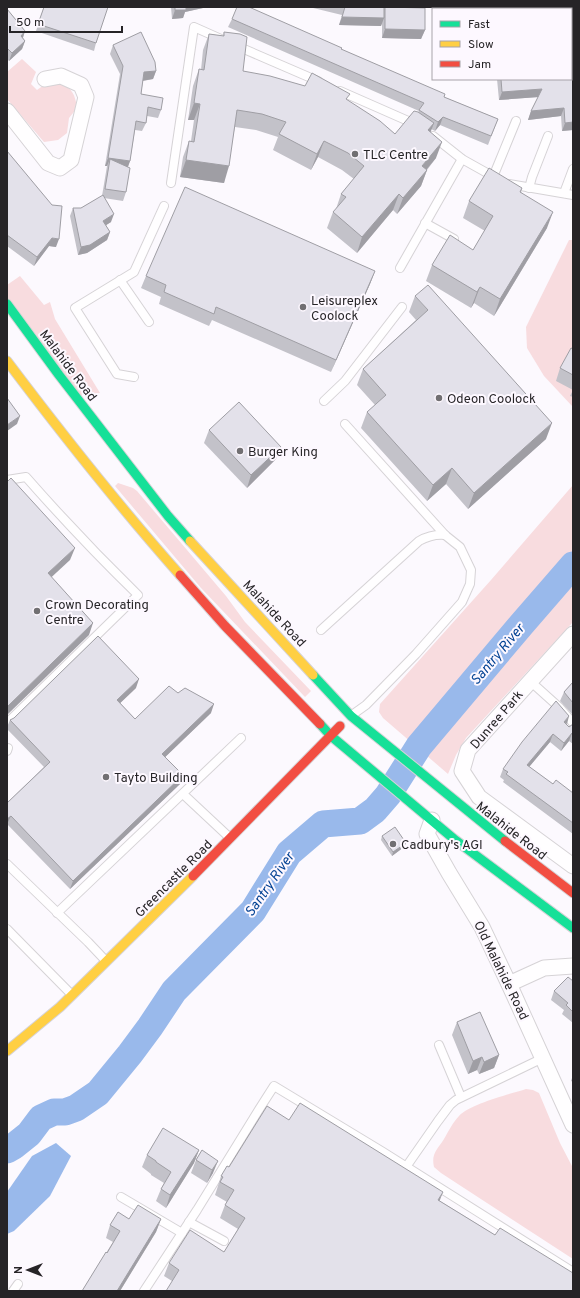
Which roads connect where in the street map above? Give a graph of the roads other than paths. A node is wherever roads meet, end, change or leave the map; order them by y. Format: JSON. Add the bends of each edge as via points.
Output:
{"nodes":[{"id":1,"x":44,"y":78,"type":"dead end"},
{"id":2,"x":7,"y":111,"type":"edge"},
{"id":3,"x":516,"y":121,"type":"dead end"},
{"id":4,"x":548,"y":136,"type":"dead end"},
{"id":5,"x":462,"y":159,"type":"junction"},
{"id":6,"x":573,"y":169,"type":"edge"},
{"id":7,"x":493,"y":177,"type":"junction"},
{"id":8,"x":171,"y":183,"type":"dead end"},
{"id":9,"x":529,"y":188,"type":"junction"},
{"id":10,"x":564,"y":193,"type":"junction"},
{"id":11,"x":573,"y":195,"type":"edge"},
{"id":12,"x":164,"y":206,"type":"dead end"},
{"id":13,"x":425,"y":223,"type":"junction"},
{"id":14,"x":454,"y":239,"type":"edge"},
{"id":15,"x":400,"y":268,"type":"dead end"},
{"id":16,"x":120,"y":280,"type":"junction"},
{"id":17,"x":7,"y":304,"type":"edge"},
{"id":18,"x":402,"y":307,"type":"dead end"},
{"id":19,"x":149,"y":322,"type":"dead end"},
{"id":20,"x":7,"y":361,"type":"edge"},
{"id":21,"x":134,"y":377,"type":"dead end"},
{"id":22,"x":324,"y":401,"type":"dead end"},
{"id":23,"x":345,"y":424,"type":"dead end"},
{"id":24,"x":7,"y":480,"type":"edge"},
{"id":25,"x":445,"y":535,"type":"junction"},
{"id":26,"x":321,"y":630,"type":"dead end"},
{"id":27,"x":573,"y":634,"type":"edge"},
{"id":28,"x":530,"y":681,"type":"junction"},
{"id":29,"x":351,"y":716,"type":"junction"},
{"id":30,"x":7,"y":723,"type":"edge"},
{"id":31,"x":573,"y":723,"type":"edge"},
{"id":32,"x":331,"y":736,"type":"junction"},
{"id":33,"x":241,"y":738,"type":"dead end"},
{"id":34,"x":183,"y":794,"type":"junction"},
{"id":35,"x":432,"y":820,"type":"junction"},
{"id":36,"x":231,"y":839,"type":"junction"},
{"id":37,"x":7,"y":864,"type":"edge"},
{"id":38,"x":573,"y":866,"type":"edge"},
{"id":39,"x":573,"y":892,"type":"edge"},
{"id":40,"x":57,"y":913,"type":"junction"},
{"id":41,"x":573,"y":928,"type":"edge"},
{"id":42,"x":7,"y":929,"type":"edge"},
{"id":43,"x":106,"y":962,"type":"junction"},
{"id":44,"x":573,"y":966,"type":"edge"},
{"id":45,"x":509,"y":984,"type":"junction"},
{"id":46,"x":72,"y":995,"type":"junction"},
{"id":47,"x":439,"y":1045,"type":"dead end"},
{"id":48,"x":7,"y":1051,"type":"edge"},
{"id":49,"x":543,"y":1058,"type":"junction"},
{"id":50,"x":461,"y":1097,"type":"junction"},
{"id":51,"x":573,"y":1125,"type":"edge"},
{"id":52,"x":406,"y":1167,"type":"junction"},
{"id":53,"x":121,"y":1197,"type":"dead end"},
{"id":54,"x":189,"y":1222,"type":"junction"},
{"id":55,"x":182,"y":1233,"type":"junction"},
{"id":56,"x":224,"y":1241,"type":"dead end"},
{"id":57,"x":573,"y":1272,"type":"edge"},
{"id":58,"x":18,"y":1284,"type":"dead end"},
{"id":59,"x":13,"y":1291,"type":"edge"},
{"id":60,"x":144,"y":1291,"type":"edge"}],
"edges":[{"from":1,"to":2,"type":"street","via":[[61,76],[81,85],[86,97],[71,160],[60,168],[48,163]]},
{"from":3,"to":7,"type":"lane"},
{"from":4,"to":9,"type":"lane"},
{"from":5,"to":7,"type":"lane"},
{"from":5,"to":8,"type":"lane","via":[[415,124],[194,27]]},
{"from":5,"to":13,"type":"lane"},
{"from":6,"to":10,"type":"lane"},
{"from":7,"to":9,"type":"lane"},
{"from":9,"to":10,"type":"lane"},
{"from":10,"to":11,"type":"lane"},
{"from":12,"to":16,"type":"lane","via":[[134,272]]},
{"from":13,"to":14,"type":"lane"},
{"from":13,"to":15,"type":"lane"},
{"from":16,"to":19,"type":"lane"},
{"from":16,"to":21,"type":"lane","via":[[75,308],[117,374]]},
{"from":17,"to":29,"type":"main road","name":"Malahide Road","via":[[117,456],[168,516]]},
{"from":18,"to":22,"type":"lane","via":[[345,381]]},
{"from":20,"to":32,"type":"main road","via":[[55,426],[96,471],[135,524],[224,626]]},
{"from":23,"to":25,"type":"lane"},
{"from":24,"to":30,"type":"lane","via":[[26,477],[138,595]]},
{"from":25,"to":26,"type":"lane","via":[[436,534],[419,541]]},
{"from":25,"to":29,"type":"lane","via":[[460,547],[471,570],[470,584],[462,602],[416,654],[366,705]]},
{"from":27,"to":28,"type":"street","name":"Dunree Park"},
{"from":28,"to":31,"type":"lane"},
{"from":28,"to":38,"type":"street","name":"Dunree Park","via":[[468,750],[462,771],[479,797]]},
{"from":29,"to":32,"type":"main road","name":"Greencastle Road"},
{"from":29,"to":39,"type":"main road","name":"Malahide Road","via":[[526,858]]},
{"from":32,"to":35,"type":"main road"},
{"from":32,"to":36,"type":"main road","name":"Greencastle Road"},
{"from":33,"to":34,"type":"lane"},
{"from":34,"to":36,"type":"lane"},
{"from":34,"to":40,"type":"lane"},
{"from":35,"to":41,"type":"main road"},
{"from":35,"to":45,"type":"street","name":"Old Malahide Road","via":[[427,834],[482,927]]},
{"from":36,"to":43,"type":"main road","name":"Greencastle Road"},
{"from":37,"to":40,"type":"lane"},
{"from":40,"to":43,"type":"lane"},
{"from":42,"to":46,"type":"lane"},
{"from":43,"to":46,"type":"main road","name":"Greencastle Road"},
{"from":44,"to":45,"type":"street","via":[[544,968]]},
{"from":45,"to":49,"type":"street","name":"Old Malahide Road"},
{"from":46,"to":48,"type":"main road","name":"Greencastle Road"},
{"from":47,"to":50,"type":"lane"},
{"from":49,"to":50,"type":"lane"},
{"from":49,"to":51,"type":"street","name":"Old Malahide Road"},
{"from":50,"to":52,"type":"lane","via":[[450,1105]]},
{"from":52,"to":54,"type":"lane","via":[[274,1086]]},
{"from":52,"to":57,"type":"lane"},
{"from":53,"to":55,"type":"lane"},
{"from":54,"to":55,"type":"lane"},
{"from":54,"to":56,"type":"lane"},
{"from":55,"to":60,"type":"lane"},
{"from":58,"to":59,"type":"lane"}]}
